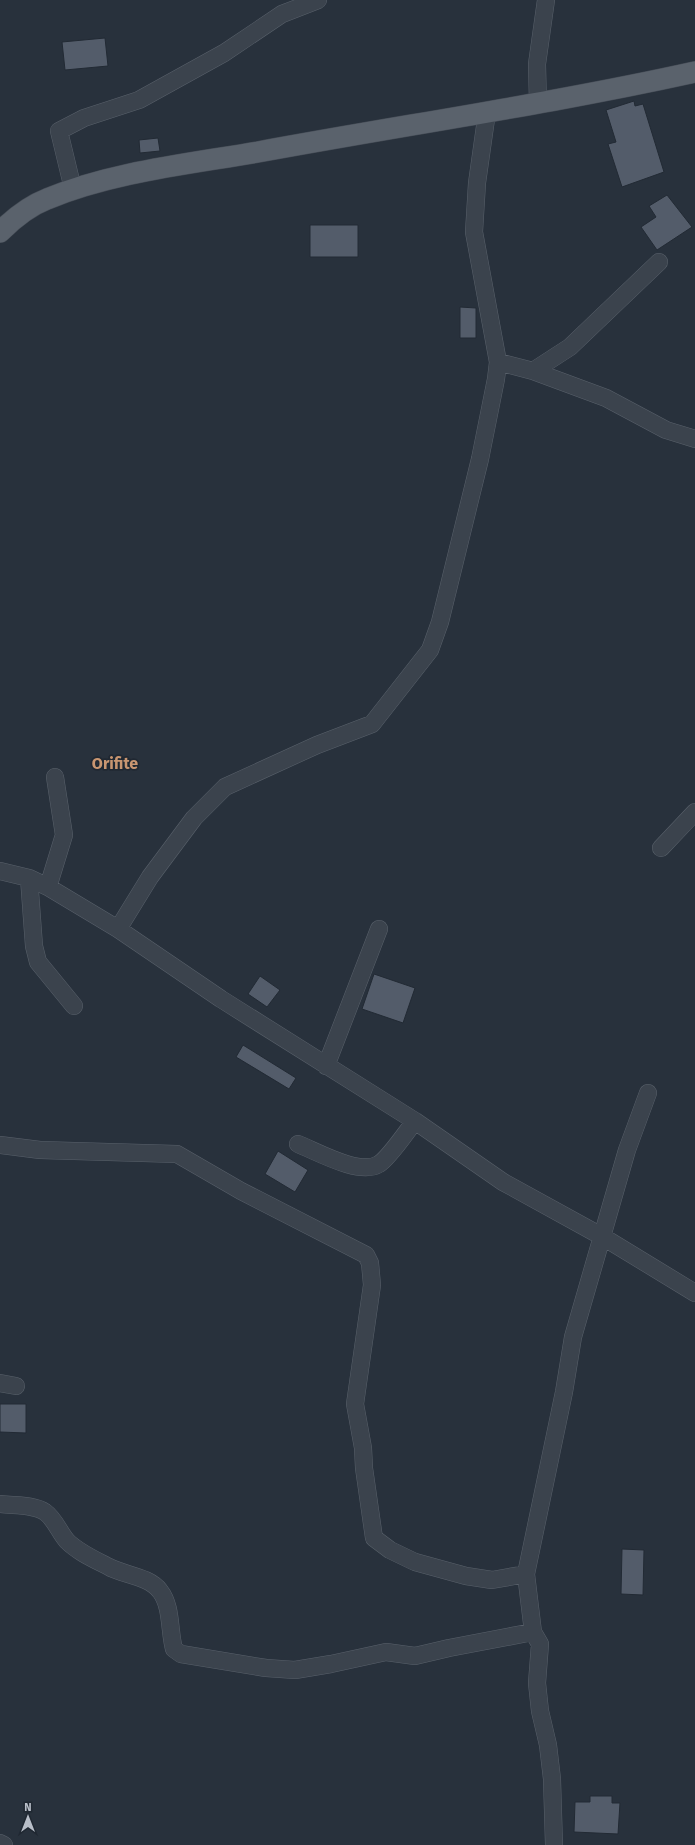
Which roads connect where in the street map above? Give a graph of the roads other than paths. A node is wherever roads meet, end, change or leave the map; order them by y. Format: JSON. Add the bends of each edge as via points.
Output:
{"nodes":[{"id":1,"x":318,"y":0,"type":"edge"},
{"id":2,"x":546,"y":0,"type":"edge"},
{"id":3,"x":292,"y":4,"type":"edge"},
{"id":4,"x":695,"y":72,"type":"edge"},
{"id":5,"x":538,"y":104,"type":"junction"},
{"id":6,"x":487,"y":112,"type":"junction"},
{"id":7,"x":73,"y":190,"type":"junction"},
{"id":8,"x":0,"y":232,"type":"edge"},
{"id":9,"x":659,"y":262,"type":"dead end"},
{"id":10,"x":498,"y":362,"type":"junction"},
{"id":11,"x":533,"y":371,"type":"junction"},
{"id":12,"x":695,"y":439,"type":"edge"},
{"id":13,"x":55,"y":776,"type":"dead end"},
{"id":14,"x":695,"y":812,"type":"edge"},
{"id":15,"x":661,"y":848,"type":"dead end"},
{"id":16,"x":0,"y":871,"type":"edge"},
{"id":17,"x":29,"y":878,"type":"junction"},
{"id":18,"x":48,"y":887,"type":"junction"},
{"id":19,"x":118,"y":929,"type":"junction"},
{"id":20,"x":379,"y":929,"type":"dead end"},
{"id":21,"x":74,"y":1006,"type":"dead end"},
{"id":22,"x":326,"y":1066,"type":"junction"},
{"id":23,"x":648,"y":1093,"type":"dead end"},
{"id":24,"x":415,"y":1121,"type":"junction"},
{"id":25,"x":298,"y":1144,"type":"dead end"},
{"id":26,"x":0,"y":1145,"type":"edge"},
{"id":27,"x":603,"y":1237,"type":"junction"},
{"id":28,"x":695,"y":1293,"type":"edge"},
{"id":29,"x":0,"y":1504,"type":"edge"},
{"id":30,"x":526,"y":1574,"type":"junction"},
{"id":31,"x":533,"y":1632,"type":"junction"},
{"id":32,"x":0,"y":1842,"type":"edge"},
{"id":33,"x":4,"y":1845,"type":"edge"},
{"id":34,"x":554,"y":1845,"type":"edge"}],
"edges":[{"from":1,"to":3,"type":"street"},
{"from":2,"to":5,"type":"street","via":[[537,64]]},
{"from":3,"to":7,"type":"street","via":[[282,14],[224,53],[174,82],[138,100],[84,118],[59,131]]},
{"from":4,"to":5,"type":"main road"},
{"from":5,"to":6,"type":"main road"},
{"from":6,"to":7,"type":"main road","via":[[131,175]]},
{"from":6,"to":10,"type":"street","via":[[477,183],[474,232]]},
{"from":7,"to":8,"type":"main road","via":[[45,199],[14,218]]},
{"from":9,"to":11,"type":"street","via":[[570,348]]},
{"from":10,"to":11,"type":"street"},
{"from":10,"to":19,"type":"street","via":[[480,459],[440,622],[430,650],[372,724],[317,745],[225,787],[194,818],[150,876]]},
{"from":11,"to":12,"type":"street","via":[[606,398],[666,430]]},
{"from":13,"to":18,"type":"street","via":[[64,835]]},
{"from":14,"to":15,"type":"street"},
{"from":16,"to":17,"type":"street"},
{"from":17,"to":18,"type":"street"},
{"from":17,"to":21,"type":"street","via":[[34,946],[38,962]]},
{"from":18,"to":19,"type":"street"},
{"from":19,"to":22,"type":"street"},
{"from":20,"to":22,"type":"street"},
{"from":22,"to":24,"type":"street"},
{"from":23,"to":27,"type":"street","via":[[627,1150]]},
{"from":24,"to":25,"type":"street","via":[[380,1163],[369,1168],[353,1166]]},
{"from":24,"to":27,"type":"street","via":[[503,1182]]},
{"from":26,"to":30,"type":"street","via":[[40,1150],[177,1154],[241,1191],[366,1255],[370,1263],[372,1285],[355,1404],[374,1538],[390,1550],[415,1562],[466,1576],[492,1580]]},
{"from":27,"to":28,"type":"street"},
{"from":27,"to":30,"type":"street","via":[[573,1337]]},
{"from":29,"to":31,"type":"street","via":[[35,1508],[44,1512],[54,1521],[66,1540],[78,1550],[160,1590],[166,1602],[174,1649],[182,1654],[266,1668],[295,1670],[386,1652],[415,1656]]},
{"from":30,"to":31,"type":"street"},
{"from":31,"to":34,"type":"street","via":[[540,1644],[537,1684],[552,1779]]},
{"from":32,"to":33,"type":"street"}]}
